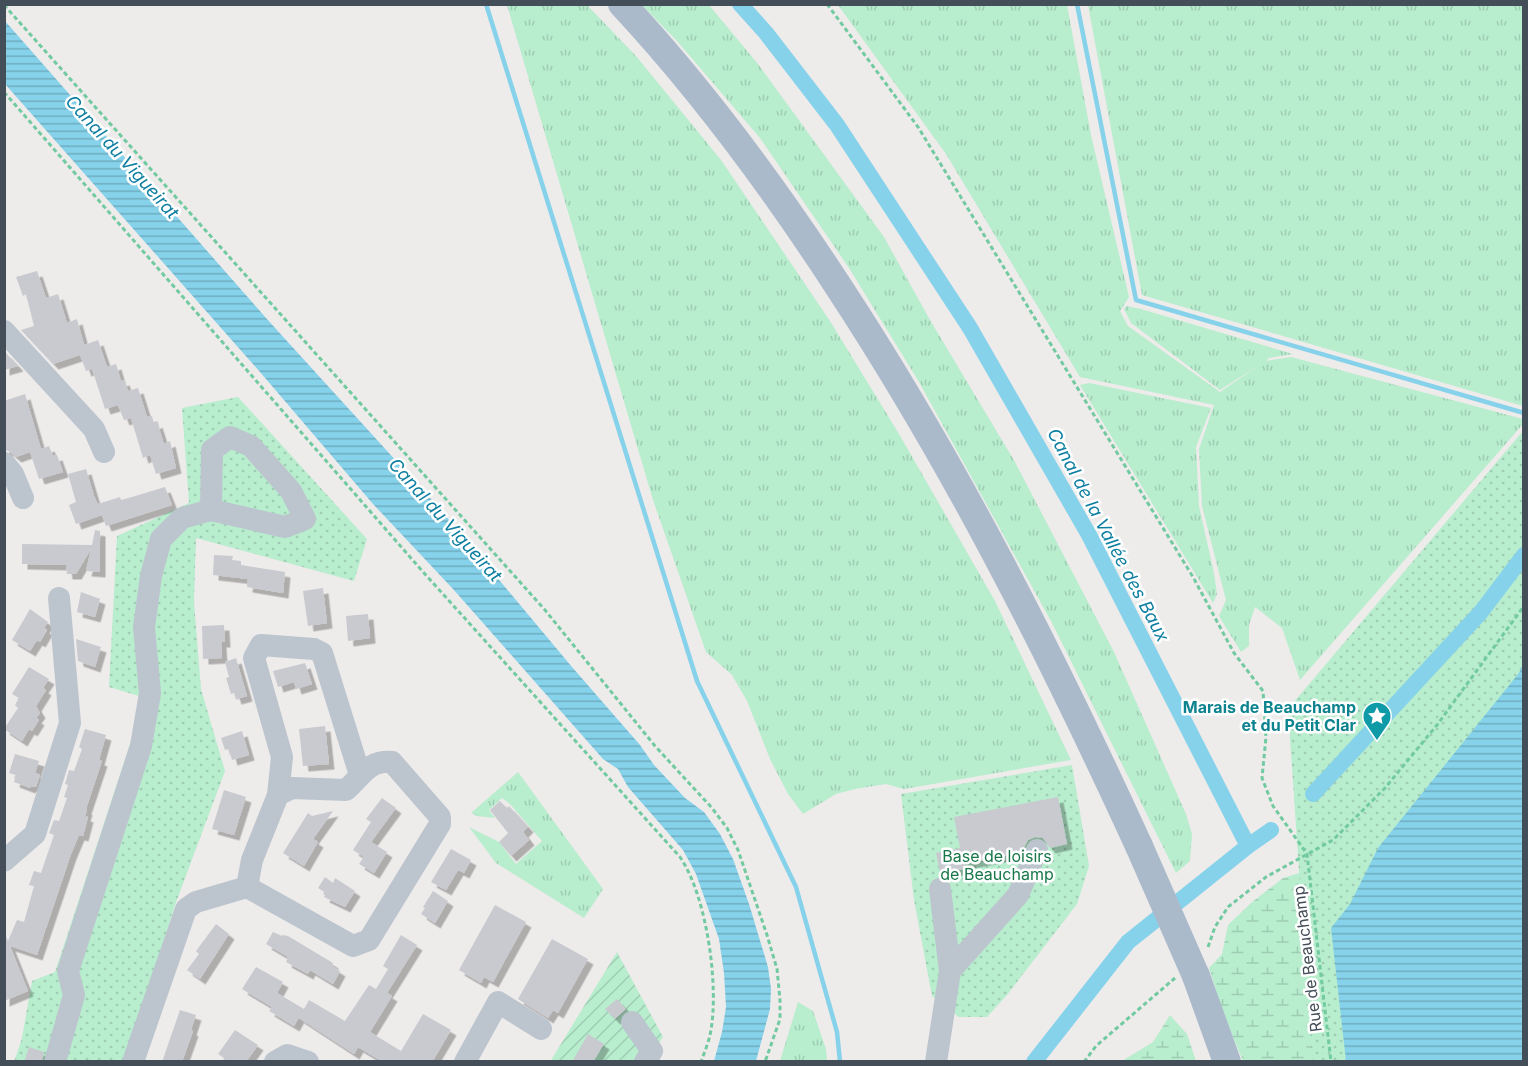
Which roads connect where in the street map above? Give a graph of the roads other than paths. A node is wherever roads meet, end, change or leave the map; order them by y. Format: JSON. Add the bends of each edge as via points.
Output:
{"nodes":[{"id":1,"x":622,"y":4,"type":"edge"},
{"id":2,"x":4,"y":331,"type":"edge"},
{"id":3,"x":104,"y":452,"type":"dead end"},
{"id":4,"x":4,"y":463,"type":"edge"},
{"id":5,"x":23,"y":498,"type":"dead end"},
{"id":6,"x":211,"y":510,"type":"junction"},
{"id":7,"x":58,"y":598,"type":"dead end"},
{"id":8,"x":360,"y":775,"type":"junction"},
{"id":9,"x":279,"y":795,"type":"junction"},
{"id":10,"x":1037,"y":850,"type":"dead end"},
{"id":11,"x":4,"y":861,"type":"edge"},
{"id":12,"x":247,"y":886,"type":"junction"},
{"id":13,"x":940,"y":889,"type":"dead end"},
{"id":14,"x":950,"y":971,"type":"junction"},
{"id":15,"x":632,"y":1022,"type":"dead end"},
{"id":16,"x":541,"y":1029,"type":"dead end"},
{"id":17,"x":55,"y":1062,"type":"edge"},
{"id":18,"x":133,"y":1062,"type":"edge"},
{"id":19,"x":275,"y":1062,"type":"edge"},
{"id":20,"x":308,"y":1062,"type":"edge"},
{"id":21,"x":465,"y":1062,"type":"edge"},
{"id":22,"x":645,"y":1062,"type":"edge"},
{"id":23,"x":936,"y":1062,"type":"edge"},
{"id":24,"x":1227,"y":1062,"type":"edge"}],
"edges":[{"from":1,"to":24,"type":"main road","bridge":true,"via":[[735,138],[797,223],[897,378],[963,491],[1042,639],[1138,846]]},
{"from":2,"to":3,"type":"street","via":[[94,429]]},
{"from":4,"to":5,"type":"street"},
{"from":6,"to":6,"type":"street","via":[[285,527],[305,519],[291,491],[251,446],[230,437],[212,450]]},
{"from":6,"to":17,"type":"street","via":[[182,518],[161,539],[158,548],[144,627],[150,693],[141,746],[68,971],[74,995]]},
{"from":7,"to":11,"type":"street","via":[[70,723],[35,834]]},
{"from":8,"to":9,"type":"street","via":[[346,790],[292,788]]},
{"from":8,"to":9,"type":"street","via":[[322,653],[261,645],[254,658],[282,757]]},
{"from":8,"to":12,"type":"street","via":[[380,761],[392,762],[440,817],[440,824],[369,940],[353,946]]},
{"from":9,"to":12,"type":"street","via":[[252,860]]},
{"from":10,"to":14,"type":"street","via":[[1018,896]]},
{"from":12,"to":18,"type":"street","via":[[196,902],[186,909]]},
{"from":13,"to":14,"type":"street"},
{"from":14,"to":23,"type":"street"},
{"from":15,"to":22,"type":"street","via":[[652,1051]]},
{"from":16,"to":21,"type":"street","via":[[498,1002]]},
{"from":19,"to":20,"type":"street","via":[[287,1055]]}]}
